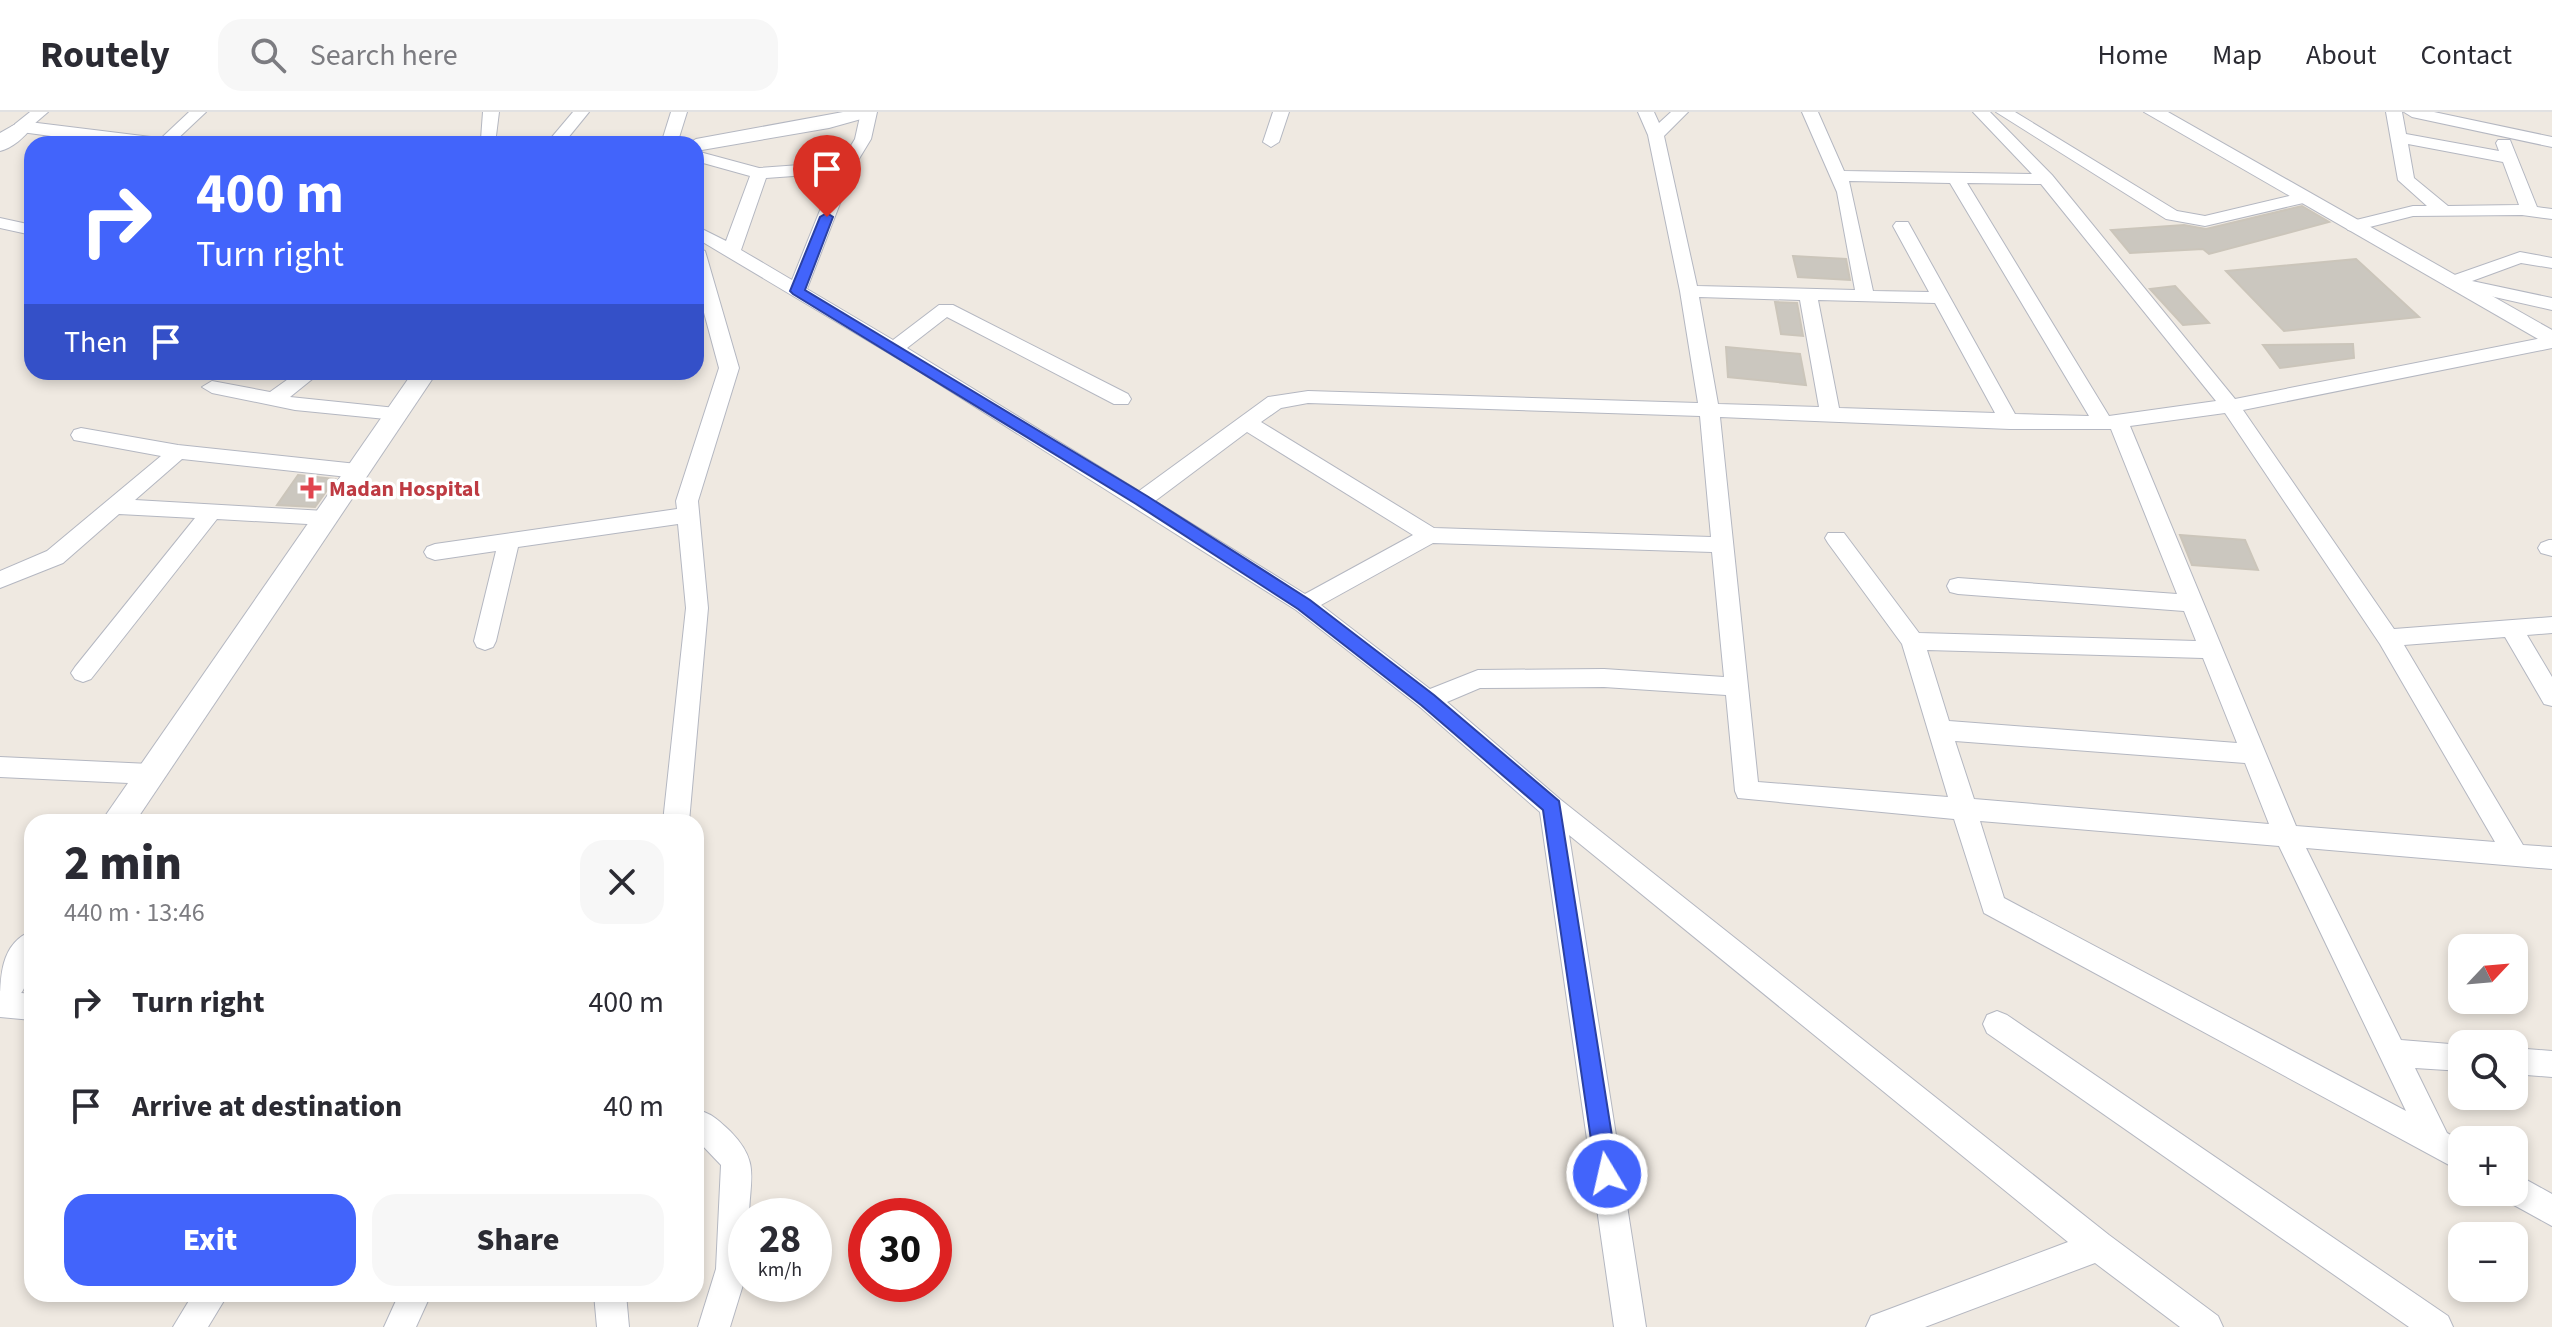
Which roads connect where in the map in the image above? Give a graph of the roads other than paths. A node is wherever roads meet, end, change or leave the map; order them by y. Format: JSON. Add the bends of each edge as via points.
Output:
{"nodes":[{"id":1,"x":40,"y":112,"type":"edge"},
{"id":2,"x":198,"y":112,"type":"edge"},
{"id":3,"x":491,"y":112,"type":"edge"},
{"id":4,"x":581,"y":112,"type":"edge"},
{"id":5,"x":679,"y":112,"type":"edge"},
{"id":6,"x":867,"y":112,"type":"edge"},
{"id":7,"x":1281,"y":112,"type":"edge"},
{"id":8,"x":1646,"y":112,"type":"edge"},
{"id":9,"x":1680,"y":112,"type":"edge"},
{"id":10,"x":1810,"y":112,"type":"edge"},
{"id":11,"x":1981,"y":112,"type":"edge"},
{"id":12,"x":2004,"y":112,"type":"edge"},
{"id":13,"x":2154,"y":112,"type":"edge"},
{"id":14,"x":2394,"y":112,"type":"edge"},
{"id":15,"x":2412,"y":112,"type":"edge"},
{"id":16,"x":2471,"y":119,"type":"edge"},
{"id":17,"x":10,"y":125,"type":"edge"},
{"id":18,"x":2500,"y":132,"type":"junction"},
{"id":19,"x":1656,"y":135,"type":"junction"},
{"id":20,"x":97,"y":136,"type":"edge"},
{"id":21,"x":170,"y":136,"type":"edge"},
{"id":22,"x":489,"y":136,"type":"edge"},
{"id":23,"x":561,"y":136,"type":"edge"},
{"id":24,"x":672,"y":136,"type":"edge"},
{"id":25,"x":2399,"y":138,"type":"junction"},
{"id":26,"x":1271,"y":142,"type":"dead end"},
{"id":27,"x":2552,"y":142,"type":"edge"},
{"id":28,"x":0,"y":144,"type":"edge"},
{"id":29,"x":704,"y":144,"type":"edge"},
{"id":30,"x":704,"y":158,"type":"edge"},
{"id":31,"x":2509,"y":158,"type":"junction"},
{"id":32,"x":846,"y":167,"type":"junction"},
{"id":33,"x":759,"y":173,"type":"junction"},
{"id":34,"x":1838,"y":176,"type":"junction"},
{"id":35,"x":1956,"y":178,"type":"junction"},
{"id":36,"x":2046,"y":179,"type":"junction"},
{"id":37,"x":2306,"y":197,"type":"junction"},
{"id":38,"x":2444,"y":211,"type":"junction"},
{"id":39,"x":2530,"y":211,"type":"junction"},
{"id":40,"x":2552,"y":214,"type":"edge"},
{"id":41,"x":0,"y":223,"type":"edge"},
{"id":42,"x":1902,"y":226,"type":"dead end"},
{"id":43,"x":2354,"y":226,"type":"junction"},
{"id":44,"x":24,"y":228,"type":"edge"},
{"id":45,"x":704,"y":236,"type":"edge"},
{"id":46,"x":731,"y":252,"type":"junction"},
{"id":47,"x":2552,"y":263,"type":"edge"},
{"id":48,"x":704,"y":279,"type":"edge"},
{"id":49,"x":2452,"y":282,"type":"junction"},
{"id":50,"x":797,"y":291,"type":"junction"},
{"id":51,"x":1689,"y":291,"type":"junction"},
{"id":52,"x":1808,"y":294,"type":"junction"},
{"id":53,"x":1865,"y":295,"type":"junction"},
{"id":54,"x":1941,"y":298,"type":"junction"},
{"id":55,"x":2552,"y":304,"type":"edge"},
{"id":56,"x":2552,"y":341,"type":"edge"},
{"id":57,"x":894,"y":348,"type":"junction"},
{"id":58,"x":220,"y":380,"type":"edge"},
{"id":59,"x":300,"y":380,"type":"edge"},
{"id":60,"x":419,"y":380,"type":"edge"},
{"id":61,"x":274,"y":399,"type":"junction"},
{"id":62,"x":1121,"y":399,"type":"dead end"},
{"id":63,"x":2230,"y":406,"type":"junction"},
{"id":64,"x":1709,"y":411,"type":"junction"},
{"id":65,"x":396,"y":414,"type":"junction"},
{"id":66,"x":1831,"y":416,"type":"junction"},
{"id":67,"x":2010,"y":422,"type":"junction"},
{"id":68,"x":2111,"y":422,"type":"junction"},
{"id":69,"x":1247,"y":423,"type":"junction"},
{"id":70,"x":81,"y":435,"type":"dead end"},
{"id":71,"x":178,"y":452,"type":"junction"},
{"id":72,"x":357,"y":471,"type":"junction"},
{"id":73,"x":1141,"y":500,"type":"junction"},
{"id":74,"x":114,"y":506,"type":"junction"},
{"id":75,"x":211,"y":512,"type":"junction"},
{"id":76,"x":688,"y":515,"type":"junction"},
{"id":77,"x":325,"y":518,"type":"junction"},
{"id":78,"x":1430,"y":535,"type":"junction"},
{"id":79,"x":1836,"y":538,"type":"dead end"},
{"id":80,"x":509,"y":541,"type":"junction"},
{"id":81,"x":1722,"y":545,"type":"junction"},
{"id":82,"x":435,"y":552,"type":"dead end"},
{"id":83,"x":0,"y":580,"type":"edge"},
{"id":84,"x":1958,"y":586,"type":"dead end"},
{"id":85,"x":2192,"y":603,"type":"junction"},
{"id":86,"x":1304,"y":604,"type":"junction"},
{"id":87,"x":2552,"y":625,"type":"edge"},
{"id":88,"x":2511,"y":628,"type":"junction"},
{"id":89,"x":2388,"y":638,"type":"junction"},
{"id":90,"x":485,"y":641,"type":"dead end"},
{"id":91,"x":1913,"y":641,"type":"junction"},
{"id":92,"x":2211,"y":650,"type":"junction"},
{"id":93,"x":83,"y":673,"type":"dead end"},
{"id":94,"x":1737,"y":687,"type":"junction"},
{"id":95,"x":2552,"y":697,"type":"edge"},
{"id":96,"x":1428,"y":700,"type":"junction"},
{"id":97,"x":1941,"y":730,"type":"junction"},
{"id":98,"x":2253,"y":754,"type":"junction"},
{"id":99,"x":0,"y":767,"type":"edge"},
{"id":100,"x":150,"y":774,"type":"junction"},
{"id":101,"x":1552,"y":807,"type":"junction"},
{"id":102,"x":1966,"y":809,"type":"junction"},
{"id":103,"x":122,"y":814,"type":"edge"},
{"id":104,"x":677,"y":814,"type":"edge"},
{"id":105,"x":2287,"y":836,"type":"junction"},
{"id":106,"x":2515,"y":854,"type":"junction"},
{"id":107,"x":2552,"y":858,"type":"edge"},
{"id":108,"x":24,"y":958,"type":"edge"},
{"id":109,"x":0,"y":993,"type":"edge"},
{"id":110,"x":0,"y":1004,"type":"edge"},
{"id":111,"x":24,"y":1006,"type":"edge"},
{"id":112,"x":1997,"y":1024,"type":"dead end"},
{"id":113,"x":2393,"y":1053,"type":"junction"},
{"id":114,"x":2448,"y":1057,"type":"edge"},
{"id":115,"x":2528,"y":1062,"type":"edge"},
{"id":116,"x":2552,"y":1064,"type":"edge"},
{"id":117,"x":704,"y":1126,"type":"edge"},
{"id":118,"x":2436,"y":1142,"type":"junction"},
{"id":119,"x":2448,"y":1149,"type":"edge"},
{"id":120,"x":2528,"y":1196,"type":"edge"},
{"id":121,"x":2552,"y":1211,"type":"edge"},
{"id":122,"x":2098,"y":1246,"type":"junction"},
{"id":123,"x":206,"y":1302,"type":"edge"},
{"id":124,"x":411,"y":1302,"type":"edge"},
{"id":125,"x":611,"y":1302,"type":"edge"},
{"id":126,"x":189,"y":1327,"type":"edge"},
{"id":127,"x":400,"y":1327,"type":"edge"},
{"id":128,"x":613,"y":1327,"type":"edge"},
{"id":129,"x":714,"y":1327,"type":"edge"},
{"id":130,"x":1630,"y":1327,"type":"edge"},
{"id":131,"x":1882,"y":1327,"type":"edge"},
{"id":132,"x":2207,"y":1327,"type":"edge"},
{"id":133,"x":2437,"y":1327,"type":"edge"}],
"edges":[{"from":1,"to":17,"type":"street"},
{"from":2,"to":21,"type":"street"},
{"from":3,"to":22,"type":"street"},
{"from":4,"to":23,"type":"street"},
{"from":5,"to":24,"type":"street"},
{"from":6,"to":29,"type":"street"},
{"from":6,"to":32,"type":"street","via":[[863,139]]},
{"from":7,"to":26,"type":"street"},
{"from":8,"to":19,"type":"street"},
{"from":9,"to":19,"type":"street"},
{"from":10,"to":34,"type":"street"},
{"from":11,"to":36,"type":"street"},
{"from":12,"to":37,"type":"street","via":[[2172,215],[2205,221]]},
{"from":13,"to":37,"type":"street"},
{"from":14,"to":25,"type":"street"},
{"from":15,"to":16,"type":"street"},
{"from":16,"to":18,"type":"street"},
{"from":17,"to":20,"type":"street"},
{"from":17,"to":28,"type":"main road"},
{"from":18,"to":27,"type":"street"},
{"from":18,"to":31,"type":"street"},
{"from":19,"to":51,"type":"street"},
{"from":25,"to":31,"type":"street"},
{"from":25,"to":38,"type":"street","via":[[2406,180]]},
{"from":30,"to":33,"type":"street"},
{"from":31,"to":39,"type":"street"},
{"from":32,"to":33,"type":"street"},
{"from":32,"to":50,"type":"street"},
{"from":33,"to":46,"type":"street"},
{"from":34,"to":35,"type":"street"},
{"from":34,"to":53,"type":"street"},
{"from":35,"to":36,"type":"street"},
{"from":35,"to":68,"type":"street"},
{"from":36,"to":63,"type":"street"},
{"from":37,"to":43,"type":"street"},
{"from":38,"to":39,"type":"street"},
{"from":38,"to":43,"type":"street","via":[[2413,211]]},
{"from":39,"to":40,"type":"street"},
{"from":41,"to":44,"type":"street"},
{"from":42,"to":54,"type":"street"},
{"from":43,"to":49,"type":"street"},
{"from":45,"to":46,"type":"street"},
{"from":46,"to":50,"type":"street"},
{"from":47,"to":49,"type":"street","via":[[2520,257]]},
{"from":48,"to":76,"type":"street","via":[[729,368],[687,501]]},
{"from":49,"to":55,"type":"street"},
{"from":49,"to":56,"type":"street"},
{"from":50,"to":57,"type":"street"},
{"from":51,"to":52,"type":"street"},
{"from":51,"to":64,"type":"street"},
{"from":52,"to":53,"type":"street"},
{"from":52,"to":66,"type":"street"},
{"from":53,"to":54,"type":"street"},
{"from":54,"to":67,"type":"street"},
{"from":56,"to":63,"type":"street"},
{"from":57,"to":62,"type":"street","via":[[946,309]]},
{"from":57,"to":73,"type":"street"},
{"from":58,"to":61,"type":"street","via":[[212,387]]},
{"from":59,"to":61,"type":"street"},
{"from":60,"to":65,"type":"street"},
{"from":61,"to":65,"type":"street"},
{"from":63,"to":68,"type":"street"},
{"from":63,"to":89,"type":"street"},
{"from":64,"to":66,"type":"street"},
{"from":64,"to":69,"type":"street","via":[[1308,397],[1275,402]]},
{"from":64,"to":81,"type":"street"},
{"from":65,"to":72,"type":"street"},
{"from":66,"to":67,"type":"street"},
{"from":67,"to":68,"type":"street"},
{"from":68,"to":85,"type":"street"},
{"from":69,"to":73,"type":"street"},
{"from":69,"to":78,"type":"street"},
{"from":70,"to":71,"type":"street"},
{"from":71,"to":72,"type":"street"},
{"from":71,"to":74,"type":"street"},
{"from":72,"to":77,"type":"street"},
{"from":73,"to":86,"type":"street"},
{"from":74,"to":75,"type":"street"},
{"from":74,"to":83,"type":"street","via":[[55,557]]},
{"from":75,"to":77,"type":"street"},
{"from":75,"to":93,"type":"street"},
{"from":76,"to":80,"type":"street"},
{"from":76,"to":104,"type":"street","via":[[697,608]]},
{"from":77,"to":100,"type":"street"},
{"from":78,"to":81,"type":"street"},
{"from":78,"to":86,"type":"street"},
{"from":79,"to":91,"type":"street"},
{"from":80,"to":82,"type":"street"},
{"from":80,"to":90,"type":"street"},
{"from":81,"to":94,"type":"street"},
{"from":84,"to":85,"type":"street"},
{"from":85,"to":92,"type":"street"},
{"from":86,"to":96,"type":"street"},
{"from":87,"to":88,"type":"street"},
{"from":88,"to":89,"type":"street"},
{"from":88,"to":95,"type":"street"},
{"from":89,"to":106,"type":"street"},
{"from":91,"to":92,"type":"street"},
{"from":91,"to":97,"type":"street"},
{"from":92,"to":98,"type":"street"},
{"from":94,"to":96,"type":"street","via":[[1604,678],[1478,679]]},
{"from":94,"to":102,"type":"street","via":[[1747,791]]},
{"from":96,"to":101,"type":"street"},
{"from":97,"to":98,"type":"street"},
{"from":97,"to":102,"type":"street"},
{"from":98,"to":105,"type":"street"},
{"from":99,"to":100,"type":"street"},
{"from":100,"to":103,"type":"street"},
{"from":101,"to":122,"type":"street"},
{"from":101,"to":130,"type":"street"},
{"from":102,"to":105,"type":"street"},
{"from":102,"to":118,"type":"street","via":[[1993,905]]},
{"from":105,"to":106,"type":"street"},
{"from":105,"to":113,"type":"street"},
{"from":106,"to":107,"type":"street"},
{"from":108,"to":109,"type":"street"},
{"from":110,"to":111,"type":"street"},
{"from":112,"to":133,"type":"street"},
{"from":113,"to":114,"type":"street"},
{"from":113,"to":118,"type":"street"},
{"from":115,"to":116,"type":"street"},
{"from":117,"to":129,"type":"street","via":[[736,1159],[732,1269]]},
{"from":118,"to":119,"type":"street"},
{"from":120,"to":121,"type":"street"},
{"from":122,"to":131,"type":"street"},
{"from":122,"to":132,"type":"street"},
{"from":123,"to":126,"type":"street"},
{"from":124,"to":127,"type":"street"},
{"from":125,"to":128,"type":"street"}]}
